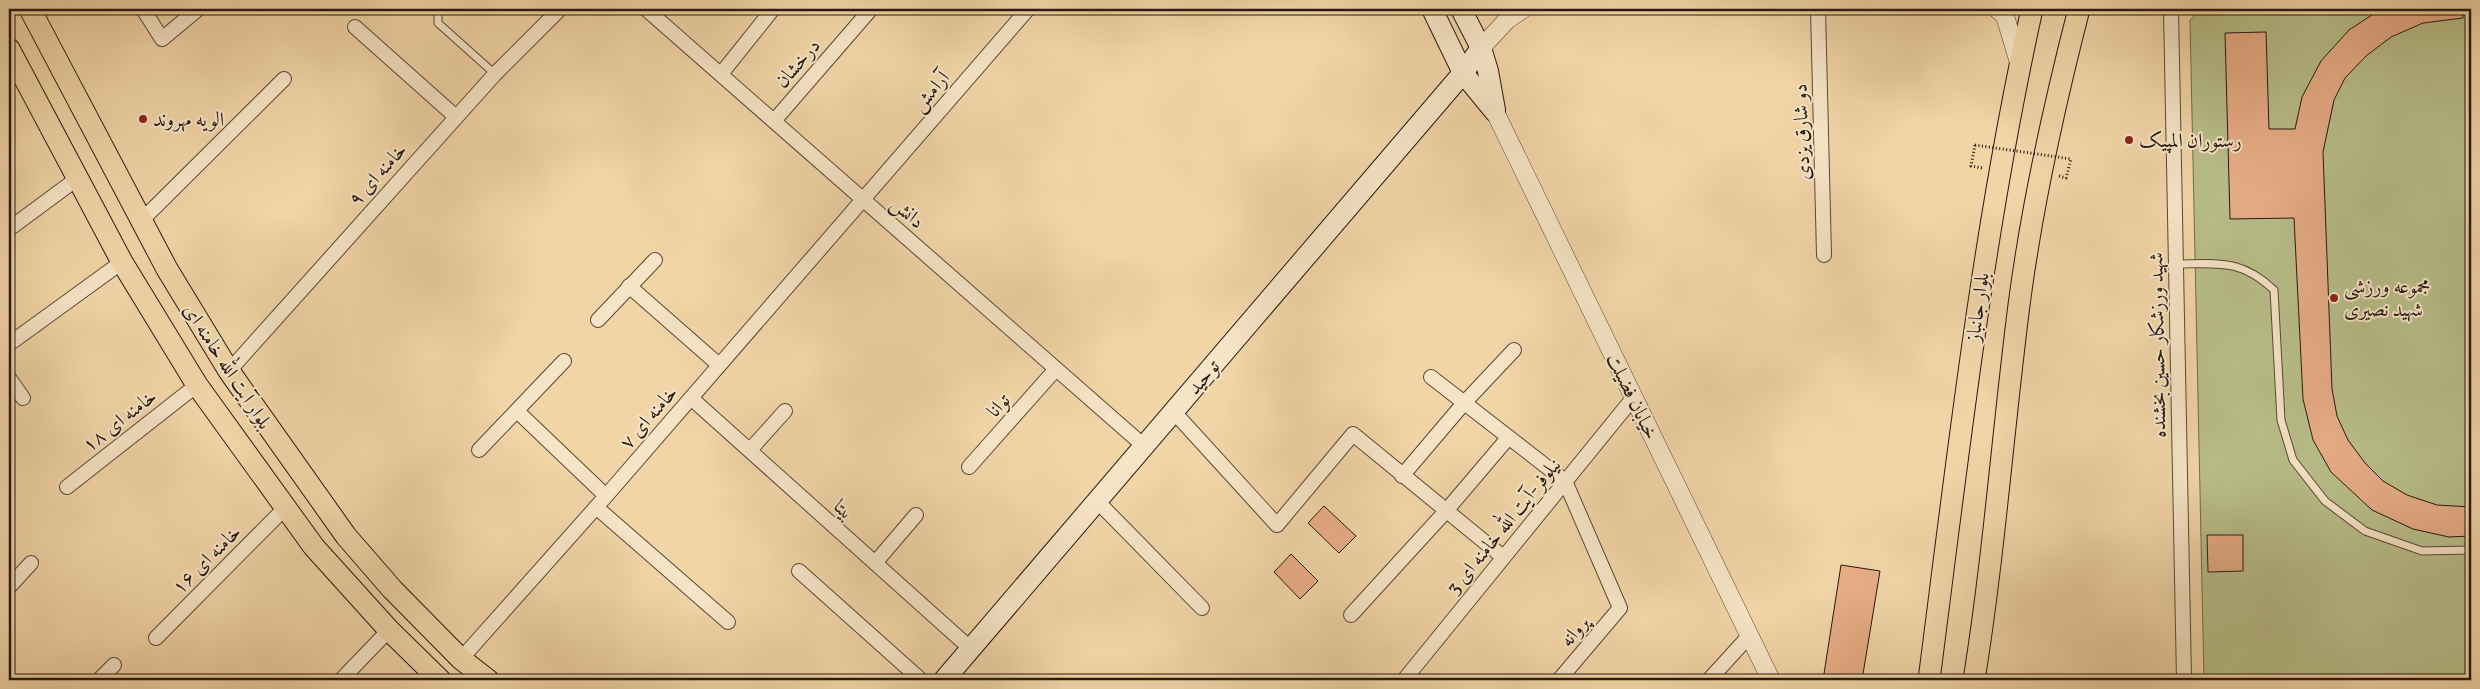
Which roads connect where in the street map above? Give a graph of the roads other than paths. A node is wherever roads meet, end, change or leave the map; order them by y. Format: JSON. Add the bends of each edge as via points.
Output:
{"nodes":[{"id":1,"x":30,"y":9,"type":"edge"},
{"id":2,"x":143,"y":9,"type":"edge"},
{"id":3,"x":198,"y":9,"type":"edge"},
{"id":4,"x":438,"y":9,"type":"edge"},
{"id":5,"x":560,"y":9,"type":"edge"},
{"id":6,"x":772,"y":9,"type":"edge"},
{"id":7,"x":871,"y":9,"type":"edge"},
{"id":8,"x":1028,"y":9,"type":"edge"},
{"id":9,"x":1432,"y":9,"type":"edge"},
{"id":10,"x":1461,"y":9,"type":"edge"},
{"id":11,"x":1818,"y":9,"type":"edge"},
{"id":12,"x":1997,"y":9,"type":"edge"},
{"id":13,"x":2032,"y":9,"type":"edge"},
{"id":14,"x":2079,"y":9,"type":"edge"},
{"id":15,"x":2171,"y":9,"type":"edge"},
{"id":16,"x":652,"y":11,"type":"edge"},
{"id":17,"x":1512,"y":11,"type":"edge"},
{"id":18,"x":355,"y":27,"type":"dead end"},
{"id":19,"x":1481,"y":48,"type":"junction"},
{"id":20,"x":9,"y":49,"type":"edge"},
{"id":21,"x":2020,"y":66,"type":"junction"},
{"id":22,"x":1463,"y":73,"type":"junction"},
{"id":23,"x":495,"y":74,"type":"junction"},
{"id":24,"x":721,"y":74,"type":"junction"},
{"id":25,"x":284,"y":78,"type":"dead end"},
{"id":26,"x":1495,"y":112,"type":"junction"},
{"id":27,"x":456,"y":117,"type":"junction"},
{"id":28,"x":774,"y":121,"type":"junction"},
{"id":29,"x":78,"y":178,"type":"junction"},
{"id":30,"x":862,"y":199,"type":"junction"},
{"id":31,"x":142,"y":220,"type":"junction"},
{"id":32,"x":9,"y":229,"type":"edge"},
{"id":33,"x":1824,"y":255,"type":"dead end"},
{"id":34,"x":655,"y":260,"type":"dead end"},
{"id":35,"x":122,"y":262,"type":"junction"},
{"id":36,"x":2175,"y":264,"type":"junction"},
{"id":37,"x":629,"y":286,"type":"junction"},
{"id":38,"x":598,"y":320,"type":"dead end"},
{"id":39,"x":9,"y":344,"type":"edge"},
{"id":40,"x":1514,"y":350,"type":"dead end"},
{"id":41,"x":564,"y":361,"type":"dead end"},
{"id":42,"x":719,"y":365,"type":"junction"},
{"id":43,"x":1056,"y":369,"type":"junction"},
{"id":44,"x":229,"y":371,"type":"junction"},
{"id":45,"x":1431,"y":377,"type":"dead end"},
{"id":46,"x":9,"y":378,"type":"edge"},
{"id":47,"x":196,"y":385,"type":"junction"},
{"id":48,"x":1634,"y":396,"type":"junction"},
{"id":49,"x":23,"y":398,"type":"dead end"},
{"id":50,"x":691,"y":398,"type":"junction"},
{"id":51,"x":1464,"y":403,"type":"junction"},
{"id":52,"x":517,"y":411,"type":"junction"},
{"id":53,"x":784,"y":411,"type":"dead end"},
{"id":54,"x":1174,"y":412,"type":"junction"},
{"id":55,"x":1508,"y":438,"type":"junction"},
{"id":56,"x":1144,"y":446,"type":"junction"},
{"id":57,"x":479,"y":450,"type":"dead end"},
{"id":58,"x":750,"y":450,"type":"junction"},
{"id":59,"x":969,"y":467,"type":"dead end"},
{"id":60,"x":1402,"y":476,"type":"junction"},
{"id":61,"x":1565,"y":481,"type":"junction"},
{"id":62,"x":67,"y":486,"type":"dead end"},
{"id":63,"x":606,"y":496,"type":"junction"},
{"id":64,"x":1097,"y":501,"type":"junction"},
{"id":65,"x":596,"y":507,"type":"junction"},
{"id":66,"x":285,"y":508,"type":"junction"},
{"id":67,"x":1446,"y":511,"type":"junction"},
{"id":68,"x":916,"y":515,"type":"dead end"},
{"id":69,"x":2471,"y":550,"type":"edge"},
{"id":70,"x":1503,"y":557,"type":"junction"},
{"id":71,"x":31,"y":563,"type":"dead end"},
{"id":72,"x":875,"y":563,"type":"junction"},
{"id":73,"x":799,"y":571,"type":"dead end"},
{"id":74,"x":9,"y":588,"type":"edge"},
{"id":75,"x":1987,"y":601,"type":"junction"},
{"id":76,"x":1202,"y":608,"type":"dead end"},
{"id":77,"x":1938,"y":608,"type":"junction"},
{"id":78,"x":1351,"y":615,"type":"dead end"},
{"id":79,"x":728,"y":622,"type":"dead end"},
{"id":80,"x":389,"y":630,"type":"junction"},
{"id":81,"x":1749,"y":636,"type":"junction"},
{"id":82,"x":156,"y":638,"type":"dead end"},
{"id":83,"x":971,"y":648,"type":"junction"},
{"id":84,"x":461,"y":659,"type":"junction"},
{"id":85,"x":114,"y":665,"type":"dead end"},
{"id":86,"x":99,"y":680,"type":"edge"},
{"id":87,"x":341,"y":680,"type":"edge"},
{"id":88,"x":440,"y":680,"type":"edge"},
{"id":89,"x":488,"y":680,"type":"edge"},
{"id":90,"x":921,"y":680,"type":"edge"},
{"id":91,"x":944,"y":680,"type":"edge"},
{"id":92,"x":1404,"y":680,"type":"edge"},
{"id":93,"x":1559,"y":680,"type":"edge"},
{"id":94,"x":1709,"y":680,"type":"edge"},
{"id":95,"x":1770,"y":680,"type":"edge"},
{"id":96,"x":1916,"y":680,"type":"edge"},
{"id":97,"x":1930,"y":680,"type":"edge"},
{"id":98,"x":1974,"y":680,"type":"edge"},
{"id":99,"x":1982,"y":680,"type":"edge"},
{"id":100,"x":2184,"y":680,"type":"edge"}],
"edges":[{"from":1,"to":31,"type":"main road","name":"بلوار آیت الله خامنه ای"},
{"from":2,"to":3,"type":"street","via":[[162,39]]},
{"from":4,"to":23,"type":"lane","via":[[438,23]]},
{"from":5,"to":23,"type":"street","name":"خامنه ای ۹"},
{"from":6,"to":24,"type":"street"},
{"from":7,"to":28,"type":"street","name":"درخشان"},
{"from":8,"to":30,"type":"street","name":"آرامش"},
{"from":9,"to":22,"type":"main road","name":"خیابان فضیلت"},
{"from":10,"to":19,"type":"main road","name":"خیابان فضیلت"},
{"from":11,"to":33,"type":"street","name":"دو شارق یزدی"},
{"from":12,"to":21,"type":"street","via":[[2005,16]]},
{"from":13,"to":21,"type":"main road","name":"بلوار جانباز"},
{"from":14,"to":75,"type":"main road","name":"بلوار جانباز","via":[[2051,119],[2019,303]]},
{"from":15,"to":36,"type":"street","name":"شهید ورزشکار حسین بخشنده"},
{"from":16,"to":24,"type":"street","name":"دانش"},
{"from":17,"to":19,"type":"street"},
{"from":18,"to":27,"type":"street"},
{"from":19,"to":22,"type":"main road","name":"توحید"},
{"from":19,"to":26,"type":"main road","name":"خیابان فضیلت"},
{"from":20,"to":29,"type":"main road","name":"بلوار آیت الله خامنه ای"},
{"from":21,"to":77,"type":"main road","name":"بلوار جانباز","via":[[2008,118],[1977,304]]},
{"from":22,"to":26,"type":"main road","name":"خیابان فضیلت"},
{"from":22,"to":54,"type":"main road","name":"توحید"},
{"from":23,"to":27,"type":"street","name":"خامنه ای ۹"},
{"from":24,"to":28,"type":"street","name":"دانش"},
{"from":25,"to":31,"type":"street"},
{"from":26,"to":48,"type":"street","name":"خیابان فضیلت"},
{"from":27,"to":44,"type":"street","name":"خامنه ای ۹"},
{"from":28,"to":30,"type":"street","name":"دانش"},
{"from":29,"to":32,"type":"street"},
{"from":29,"to":35,"type":"main road","name":"بلوار آیت الله خامنه ای"},
{"from":30,"to":42,"type":"street","name":"خامنه ای ۷"},
{"from":30,"to":43,"type":"street","name":"دانش"},
{"from":31,"to":44,"type":"main road","name":"بلوار آیت الله خامنه ای","via":[[198,323]]},
{"from":34,"to":37,"type":"street"},
{"from":35,"to":39,"type":"street"},
{"from":35,"to":47,"type":"main road","name":"بلوار آیت الله خامنه ای"},
{"from":36,"to":69,"type":"lane","via":[[2233,264],[2257,274],[2274,290],[2281,420],[2293,460],[2326,501],[2365,531],[2422,551]]},
{"from":36,"to":100,"type":"street","name":"شهید ورزشکار حسین بخشنده"},
{"from":37,"to":38,"type":"street"},
{"from":37,"to":42,"type":"street"},
{"from":40,"to":51,"type":"street"},
{"from":41,"to":52,"type":"street"},
{"from":42,"to":50,"type":"street","name":"خامنه ای ۷"},
{"from":43,"to":56,"type":"street","name":"دانش"},
{"from":43,"to":59,"type":"street","name":"توانا"},
{"from":44,"to":84,"type":"main road","name":"بلوار آیت الله خامنه ای","via":[[346,536],[392,589]]},
{"from":45,"to":51,"type":"street"},
{"from":46,"to":49,"type":"street"},
{"from":47,"to":62,"type":"street","name":"خامنه ای ۱۸"},
{"from":47,"to":66,"type":"main road","name":"بلوار آیت الله خامنه ای"},
{"from":48,"to":61,"type":"street","name":"نیلوفر-آیت الله خامنه ای 3"},
{"from":48,"to":81,"type":"street","name":"خیابان فضیلت"},
{"from":50,"to":58,"type":"street","name":"بیتا"},
{"from":50,"to":63,"type":"street","name":"خامنه ای ۷"},
{"from":51,"to":55,"type":"street"},
{"from":51,"to":60,"type":"street"},
{"from":52,"to":57,"type":"street"},
{"from":52,"to":63,"type":"street"},
{"from":53,"to":58,"type":"street"},
{"from":54,"to":56,"type":"main road","name":"توحید"},
{"from":54,"to":60,"type":"street","via":[[1277,525],[1352,434]]},
{"from":55,"to":61,"type":"street"},
{"from":55,"to":67,"type":"street"},
{"from":56,"to":64,"type":"main road","name":"توحید"},
{"from":58,"to":72,"type":"street","name":"بیتا"},
{"from":60,"to":67,"type":"street"},
{"from":61,"to":70,"type":"street","name":"نیلوفر-آیت الله خامنه ای 3"},
{"from":61,"to":93,"type":"street","name":"پروانه","via":[[1620,608]]},
{"from":63,"to":65,"type":"street","name":"خامنه ای ۷"},
{"from":64,"to":76,"type":"street"},
{"from":64,"to":83,"type":"main road","name":"توحید"},
{"from":65,"to":79,"type":"street"},
{"from":65,"to":84,"type":"street","name":"خامنه ای ۷"},
{"from":66,"to":80,"type":"main road","name":"بلوار آیت الله خامنه ای","via":[[314,547]]},
{"from":66,"to":82,"type":"street","name":"خامنه ای ۱۶"},
{"from":67,"to":70,"type":"street"},
{"from":67,"to":78,"type":"street"},
{"from":68,"to":72,"type":"street"},
{"from":70,"to":92,"type":"street","name":"نیلوفر-آیت الله خامنه ای 3"},
{"from":71,"to":74,"type":"street"},
{"from":72,"to":83,"type":"street","name":"بیتا"},
{"from":73,"to":90,"type":"street"},
{"from":75,"to":98,"type":"main road"},
{"from":75,"to":99,"type":"main road"},
{"from":77,"to":96,"type":"main road"},
{"from":77,"to":97,"type":"main road"},
{"from":80,"to":87,"type":"street"},
{"from":80,"to":88,"type":"main road","name":"بلوار آیت الله خامنه ای"},
{"from":81,"to":94,"type":"street"},
{"from":81,"to":95,"type":"street","name":"خیابان فضیلت"},
{"from":83,"to":91,"type":"main road","name":"توحید"},
{"from":84,"to":89,"type":"main road","name":"بلوار آیت الله خامنه ای"},
{"from":85,"to":86,"type":"street"}]}
